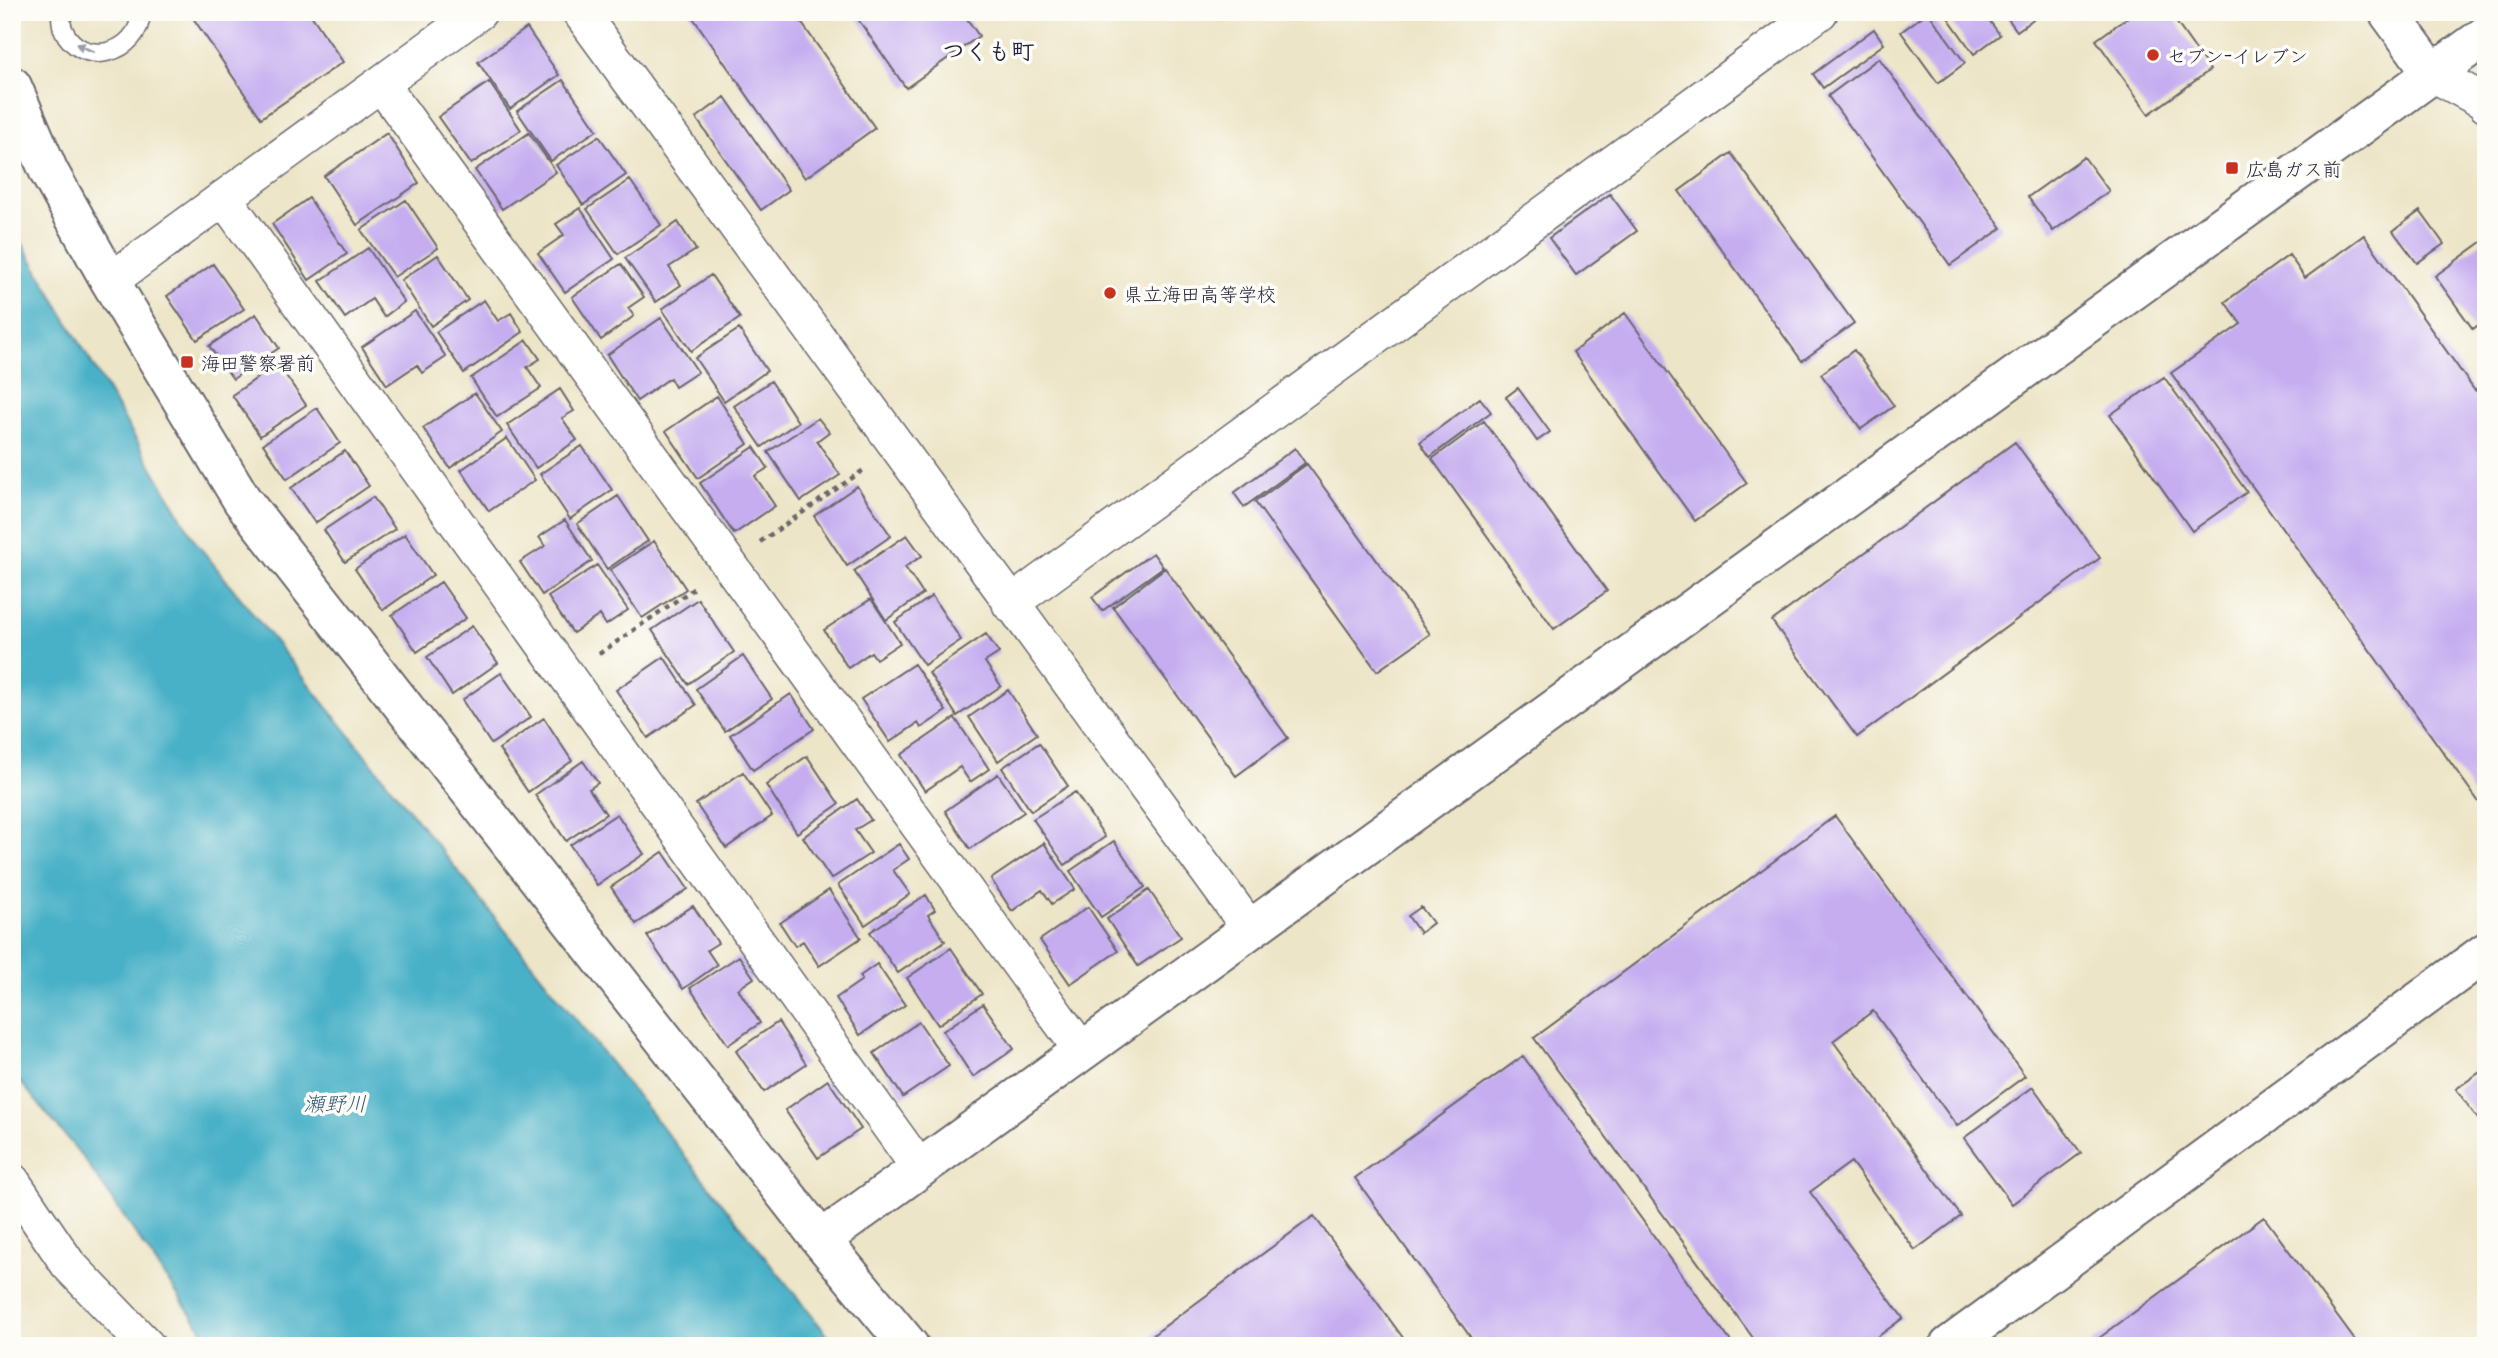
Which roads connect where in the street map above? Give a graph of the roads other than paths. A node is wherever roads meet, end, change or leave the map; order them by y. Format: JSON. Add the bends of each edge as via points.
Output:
{"nodes":[{"id":1,"x":61,"y":12,"type":"edge"},
{"id":2,"x":141,"y":12,"type":"edge"},
{"id":3,"x":479,"y":12,"type":"edge"},
{"id":4,"x":580,"y":12,"type":"edge"},
{"id":5,"x":1819,"y":12,"type":"edge"},
{"id":6,"x":2388,"y":12,"type":"edge"},
{"id":7,"x":2486,"y":35,"type":"edge"},
{"id":8,"x":2433,"y":74,"type":"junction"},
{"id":9,"x":381,"y":84,"type":"junction"},
{"id":10,"x":12,"y":86,"type":"edge"},
{"id":11,"x":2486,"y":105,"type":"edge"},
{"id":12,"x":223,"y":198,"type":"junction"},
{"id":13,"x":110,"y":281,"type":"junction"},
{"id":14,"x":1010,"y":604,"type":"junction"},
{"id":15,"x":1250,"y":929,"type":"junction"},
{"id":16,"x":2486,"y":953,"type":"edge"},
{"id":17,"x":1082,"y":1051,"type":"junction"},
{"id":18,"x":920,"y":1169,"type":"junction"},
{"id":19,"x":14,"y":1188,"type":"edge"},
{"id":20,"x":821,"y":1240,"type":"junction"},
{"id":21,"x":147,"y":1346,"type":"edge"},
{"id":22,"x":909,"y":1346,"type":"edge"},
{"id":23,"x":1948,"y":1346,"type":"edge"}],
"edges":[{"from":2,"to":1,"type":"lane","one_way":true,"via":[[129,42],[100,54],[72,42],[63,28]]},
{"from":3,"to":9,"type":"street"},
{"from":4,"to":14,"type":"street"},
{"from":5,"to":14,"type":"street"},
{"from":6,"to":8,"type":"street"},
{"from":7,"to":8,"type":"street"},
{"from":8,"to":11,"type":"street"},
{"from":8,"to":15,"type":"street"},
{"from":9,"to":12,"type":"street"},
{"from":9,"to":17,"type":"street"},
{"from":10,"to":13,"type":"street","via":[[49,172]]},
{"from":12,"to":13,"type":"street"},
{"from":12,"to":18,"type":"street"},
{"from":13,"to":20,"type":"street","via":[[242,500]]},
{"from":14,"to":15,"type":"street"},
{"from":15,"to":17,"type":"street"},
{"from":16,"to":23,"type":"street"},
{"from":17,"to":18,"type":"street"},
{"from":18,"to":20,"type":"street"},
{"from":19,"to":21,"type":"street","via":[[68,1264]]},
{"from":20,"to":22,"type":"street"}]}
